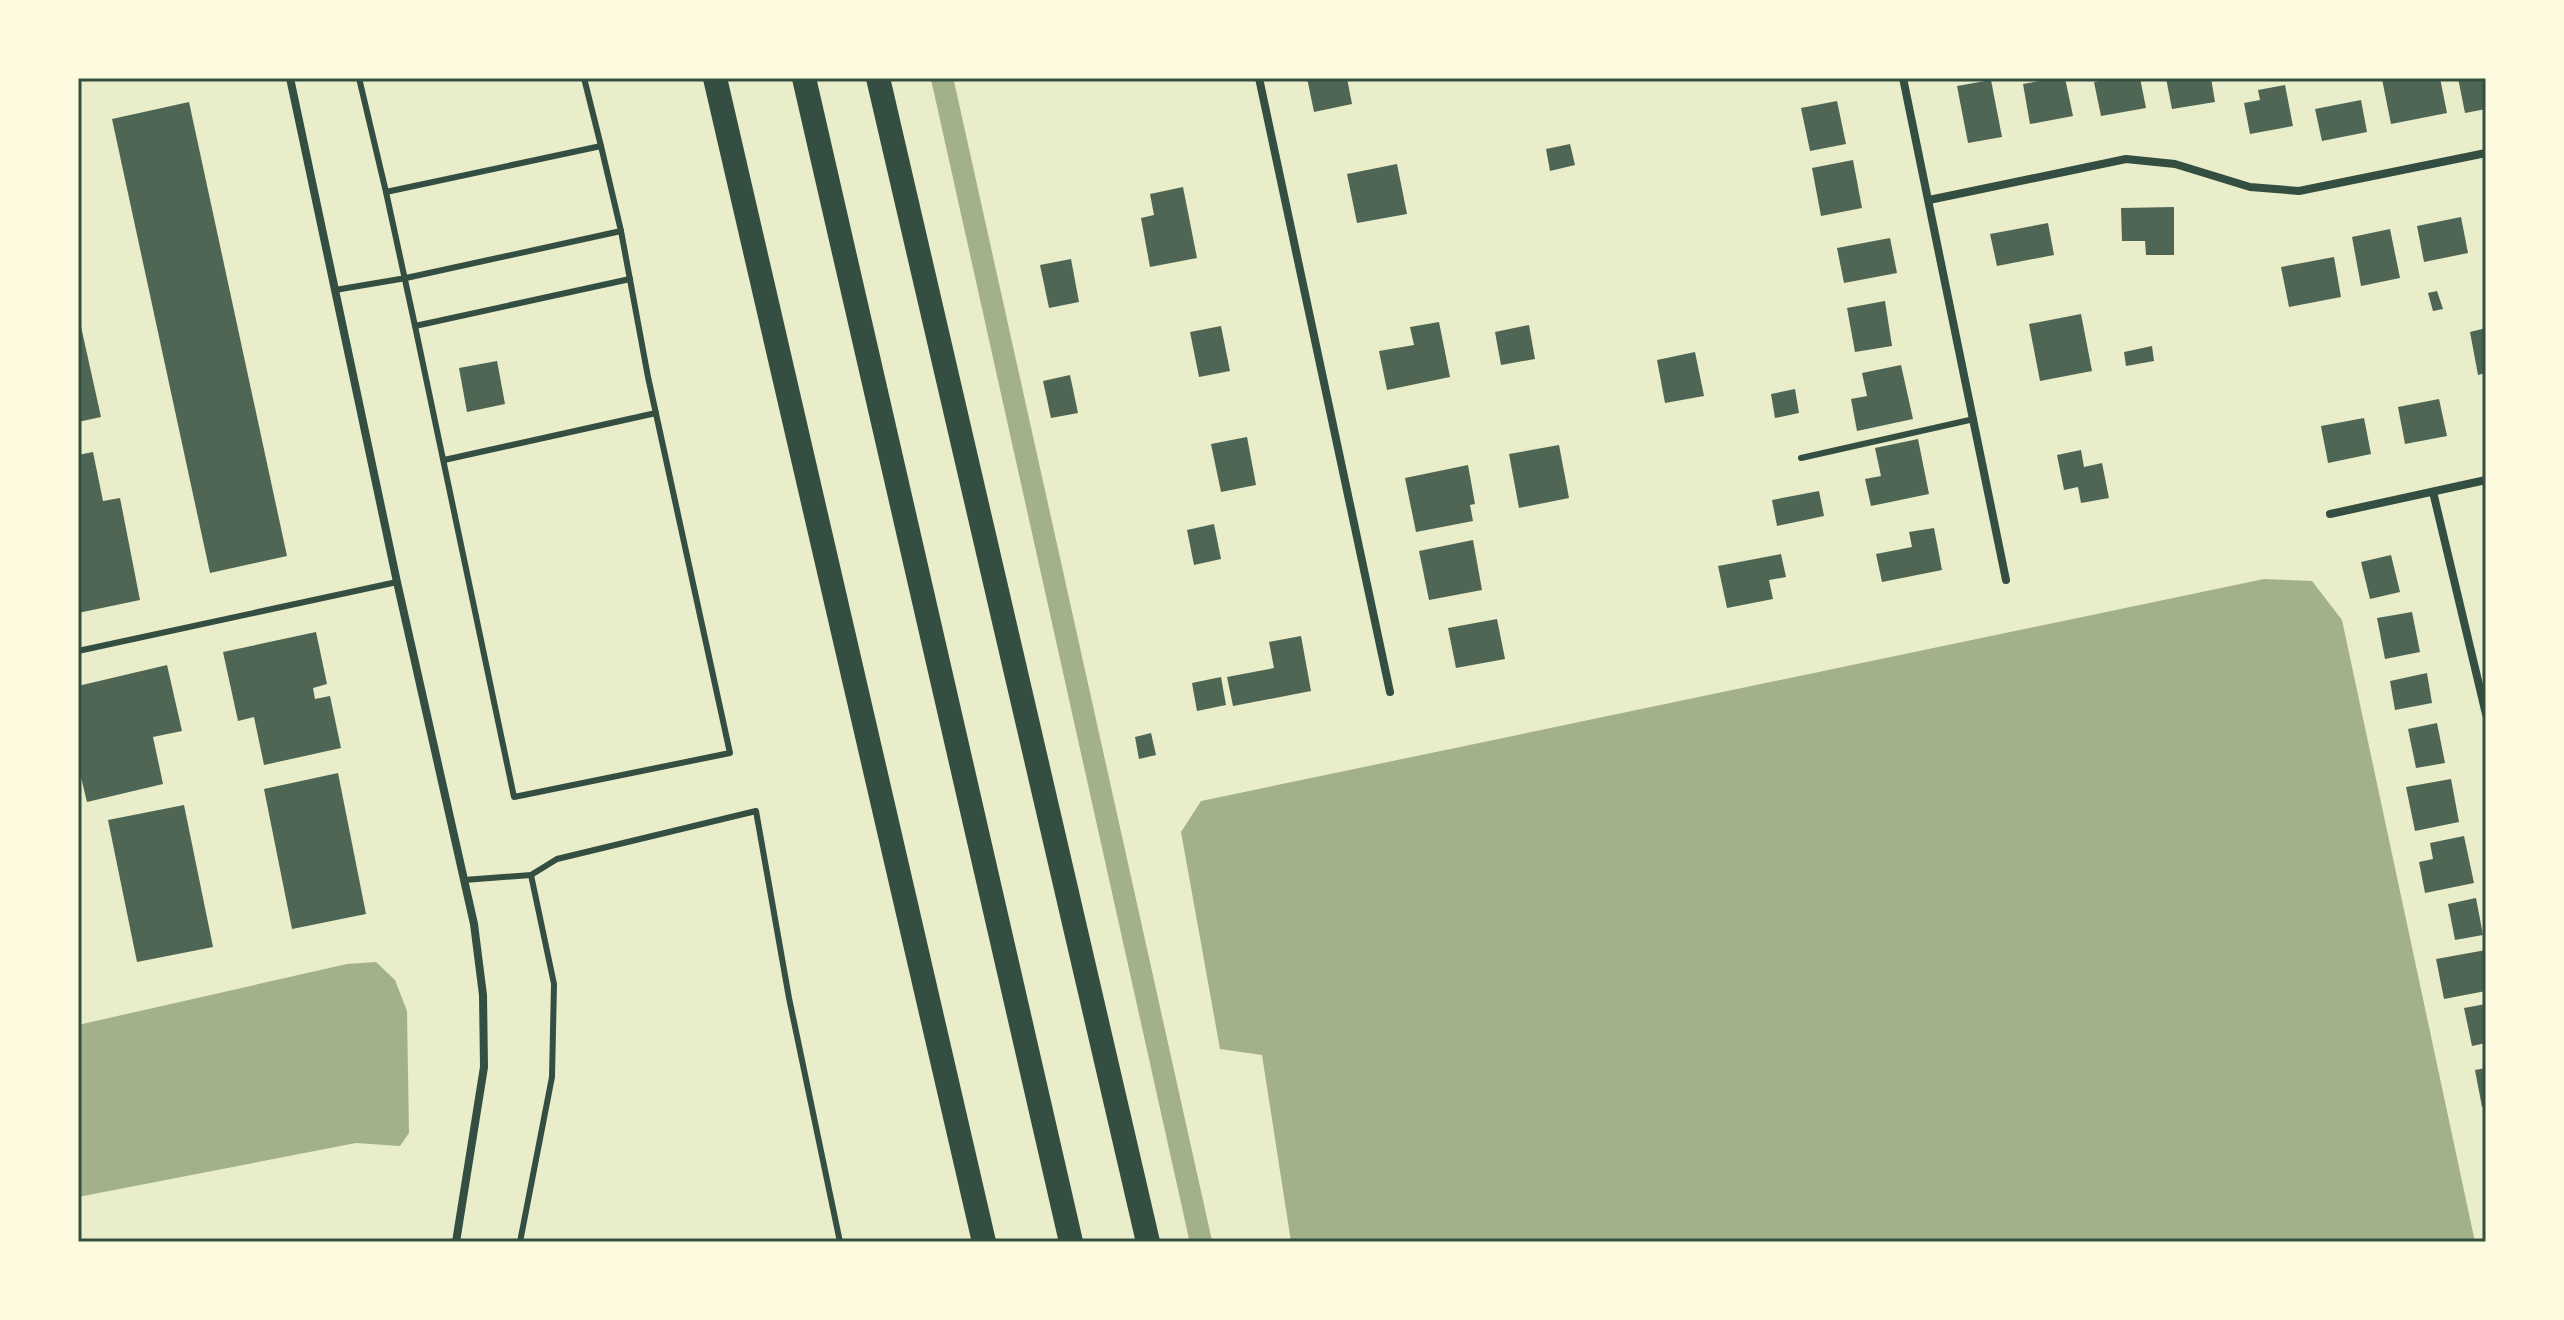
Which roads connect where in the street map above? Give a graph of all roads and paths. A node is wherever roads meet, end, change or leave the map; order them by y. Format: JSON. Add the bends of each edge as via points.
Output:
{"nodes":[{"id":1,"x":290,"y":78,"type":"edge"},
{"id":2,"x":359,"y":78,"type":"edge"},
{"id":3,"x":584,"y":78,"type":"edge"},
{"id":4,"x":715,"y":78,"type":"edge"},
{"id":5,"x":804,"y":78,"type":"edge"},
{"id":6,"x":878,"y":78,"type":"edge"},
{"id":7,"x":1259,"y":78,"type":"edge"},
{"id":8,"x":1903,"y":78,"type":"edge"},
{"id":9,"x":601,"y":146,"type":"junction"},
{"id":10,"x":2486,"y":153,"type":"edge"},
{"id":11,"x":386,"y":192,"type":"junction"},
{"id":12,"x":1929,"y":200,"type":"junction"},
{"id":13,"x":621,"y":231,"type":"junction"},
{"id":14,"x":406,"y":278,"type":"junction"},
{"id":15,"x":630,"y":279,"type":"junction"},
{"id":16,"x":335,"y":290,"type":"junction"},
{"id":17,"x":415,"y":326,"type":"junction"},
{"id":18,"x":656,"y":413,"type":"junction"},
{"id":19,"x":1974,"y":419,"type":"junction"},
{"id":20,"x":1801,"y":458,"type":"dead end"},
{"id":21,"x":444,"y":460,"type":"junction"},
{"id":22,"x":2486,"y":480,"type":"edge"},
{"id":23,"x":2433,"y":492,"type":"junction"},
{"id":24,"x":2330,"y":514,"type":"dead end"},
{"id":25,"x":2006,"y":580,"type":"dead end"},
{"id":26,"x":397,"y":582,"type":"junction"},
{"id":27,"x":78,"y":651,"type":"edge"},
{"id":28,"x":1390,"y":692,"type":"dead end"},
{"id":29,"x":2486,"y":714,"type":"edge"},
{"id":30,"x":531,"y":875,"type":"junction"},
{"id":31,"x":464,"y":880,"type":"junction"},
{"id":32,"x":456,"y":1242,"type":"edge"},
{"id":33,"x":520,"y":1242,"type":"edge"},
{"id":34,"x":840,"y":1242,"type":"edge"},
{"id":35,"x":984,"y":1242,"type":"edge"},
{"id":36,"x":1071,"y":1242,"type":"edge"},
{"id":37,"x":1148,"y":1242,"type":"edge"}],
"edges":[{"from":1,"to":16,"type":"street"},
{"from":2,"to":11,"type":"lane"},
{"from":3,"to":9,"type":"lane"},
{"from":4,"to":35,"type":"highway"},
{"from":5,"to":36,"type":"highway"},
{"from":6,"to":37,"type":"highway"},
{"from":7,"to":28,"type":"street"},
{"from":8,"to":12,"type":"street"},
{"from":9,"to":11,"type":"lane"},
{"from":9,"to":13,"type":"lane"},
{"from":10,"to":12,"type":"street","via":[[2299,191],[2250,187],[2175,164],[2126,159]]},
{"from":11,"to":14,"type":"lane"},
{"from":12,"to":19,"type":"street"},
{"from":13,"to":14,"type":"lane"},
{"from":13,"to":15,"type":"lane"},
{"from":14,"to":16,"type":"lane"},
{"from":14,"to":17,"type":"lane"},
{"from":15,"to":17,"type":"lane"},
{"from":15,"to":18,"type":"lane"},
{"from":16,"to":26,"type":"street"},
{"from":17,"to":21,"type":"lane"},
{"from":18,"to":21,"type":"lane"},
{"from":18,"to":21,"type":"lane","via":[[730,753],[514,797]]},
{"from":19,"to":20,"type":"lane"},
{"from":19,"to":25,"type":"street"},
{"from":22,"to":23,"type":"street"},
{"from":23,"to":24,"type":"street"},
{"from":23,"to":29,"type":"street"},
{"from":26,"to":27,"type":"lane"},
{"from":26,"to":31,"type":"street"},
{"from":30,"to":31,"type":"lane"},
{"from":30,"to":33,"type":"lane","via":[[554,984],[552,1077]]},
{"from":30,"to":34,"type":"lane","via":[[557,859],[756,811]]},
{"from":31,"to":32,"type":"street","via":[[483,995],[484,1067]]}]}
